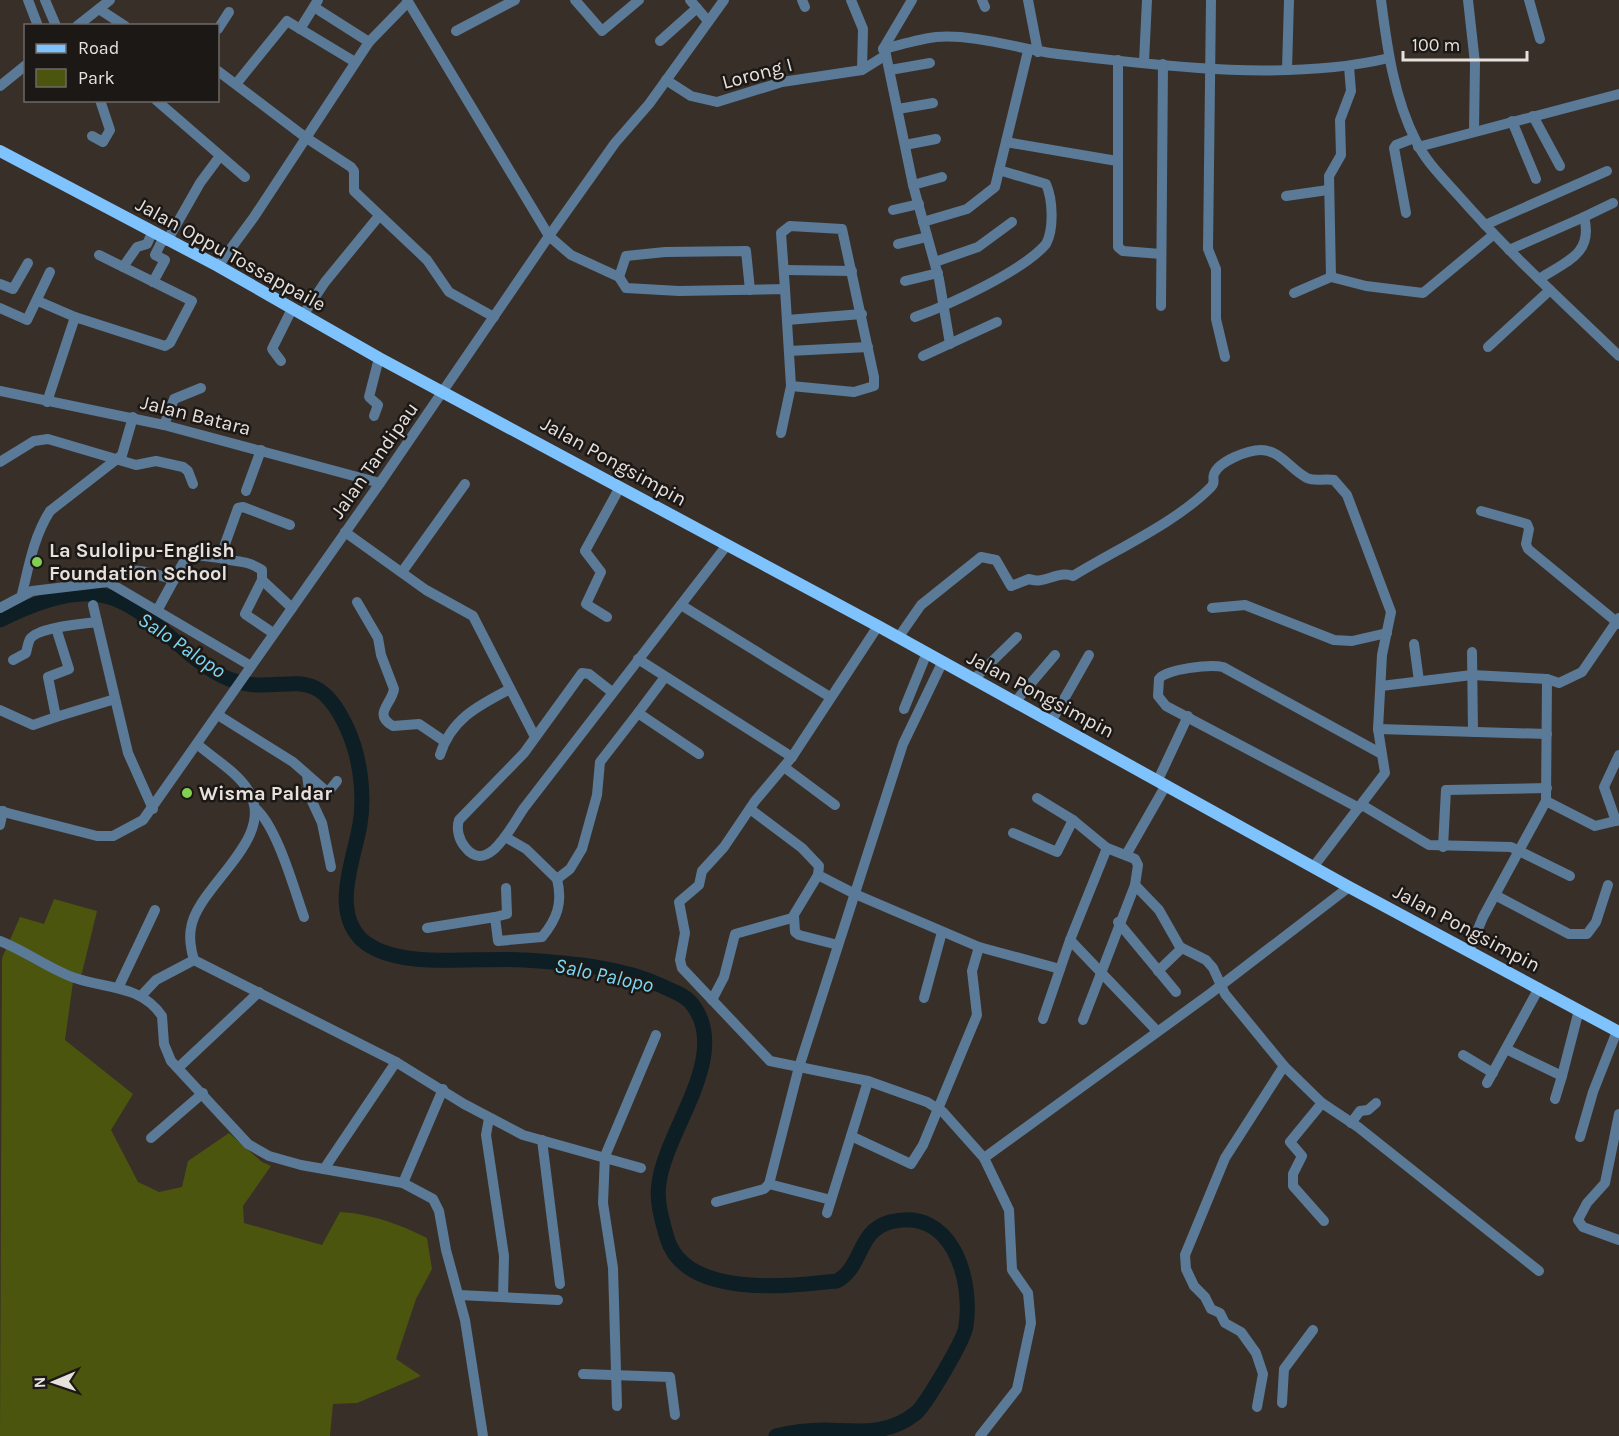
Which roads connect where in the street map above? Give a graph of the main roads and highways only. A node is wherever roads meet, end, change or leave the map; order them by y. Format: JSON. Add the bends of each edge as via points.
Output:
{"nodes":[{"id":1,"x":0,"y":151,"type":"edge"},
{"id":2,"x":444,"y":391,"type":"joint"},
{"id":3,"x":1618,"y":1031,"type":"edge"}],
"edges":[{"from":1,"to":2,"type":"main road","name":"Jalan Oppu Tossappaile"},
{"from":2,"to":3,"type":"main road","name":"Jalan Pongsimpin"}]}
